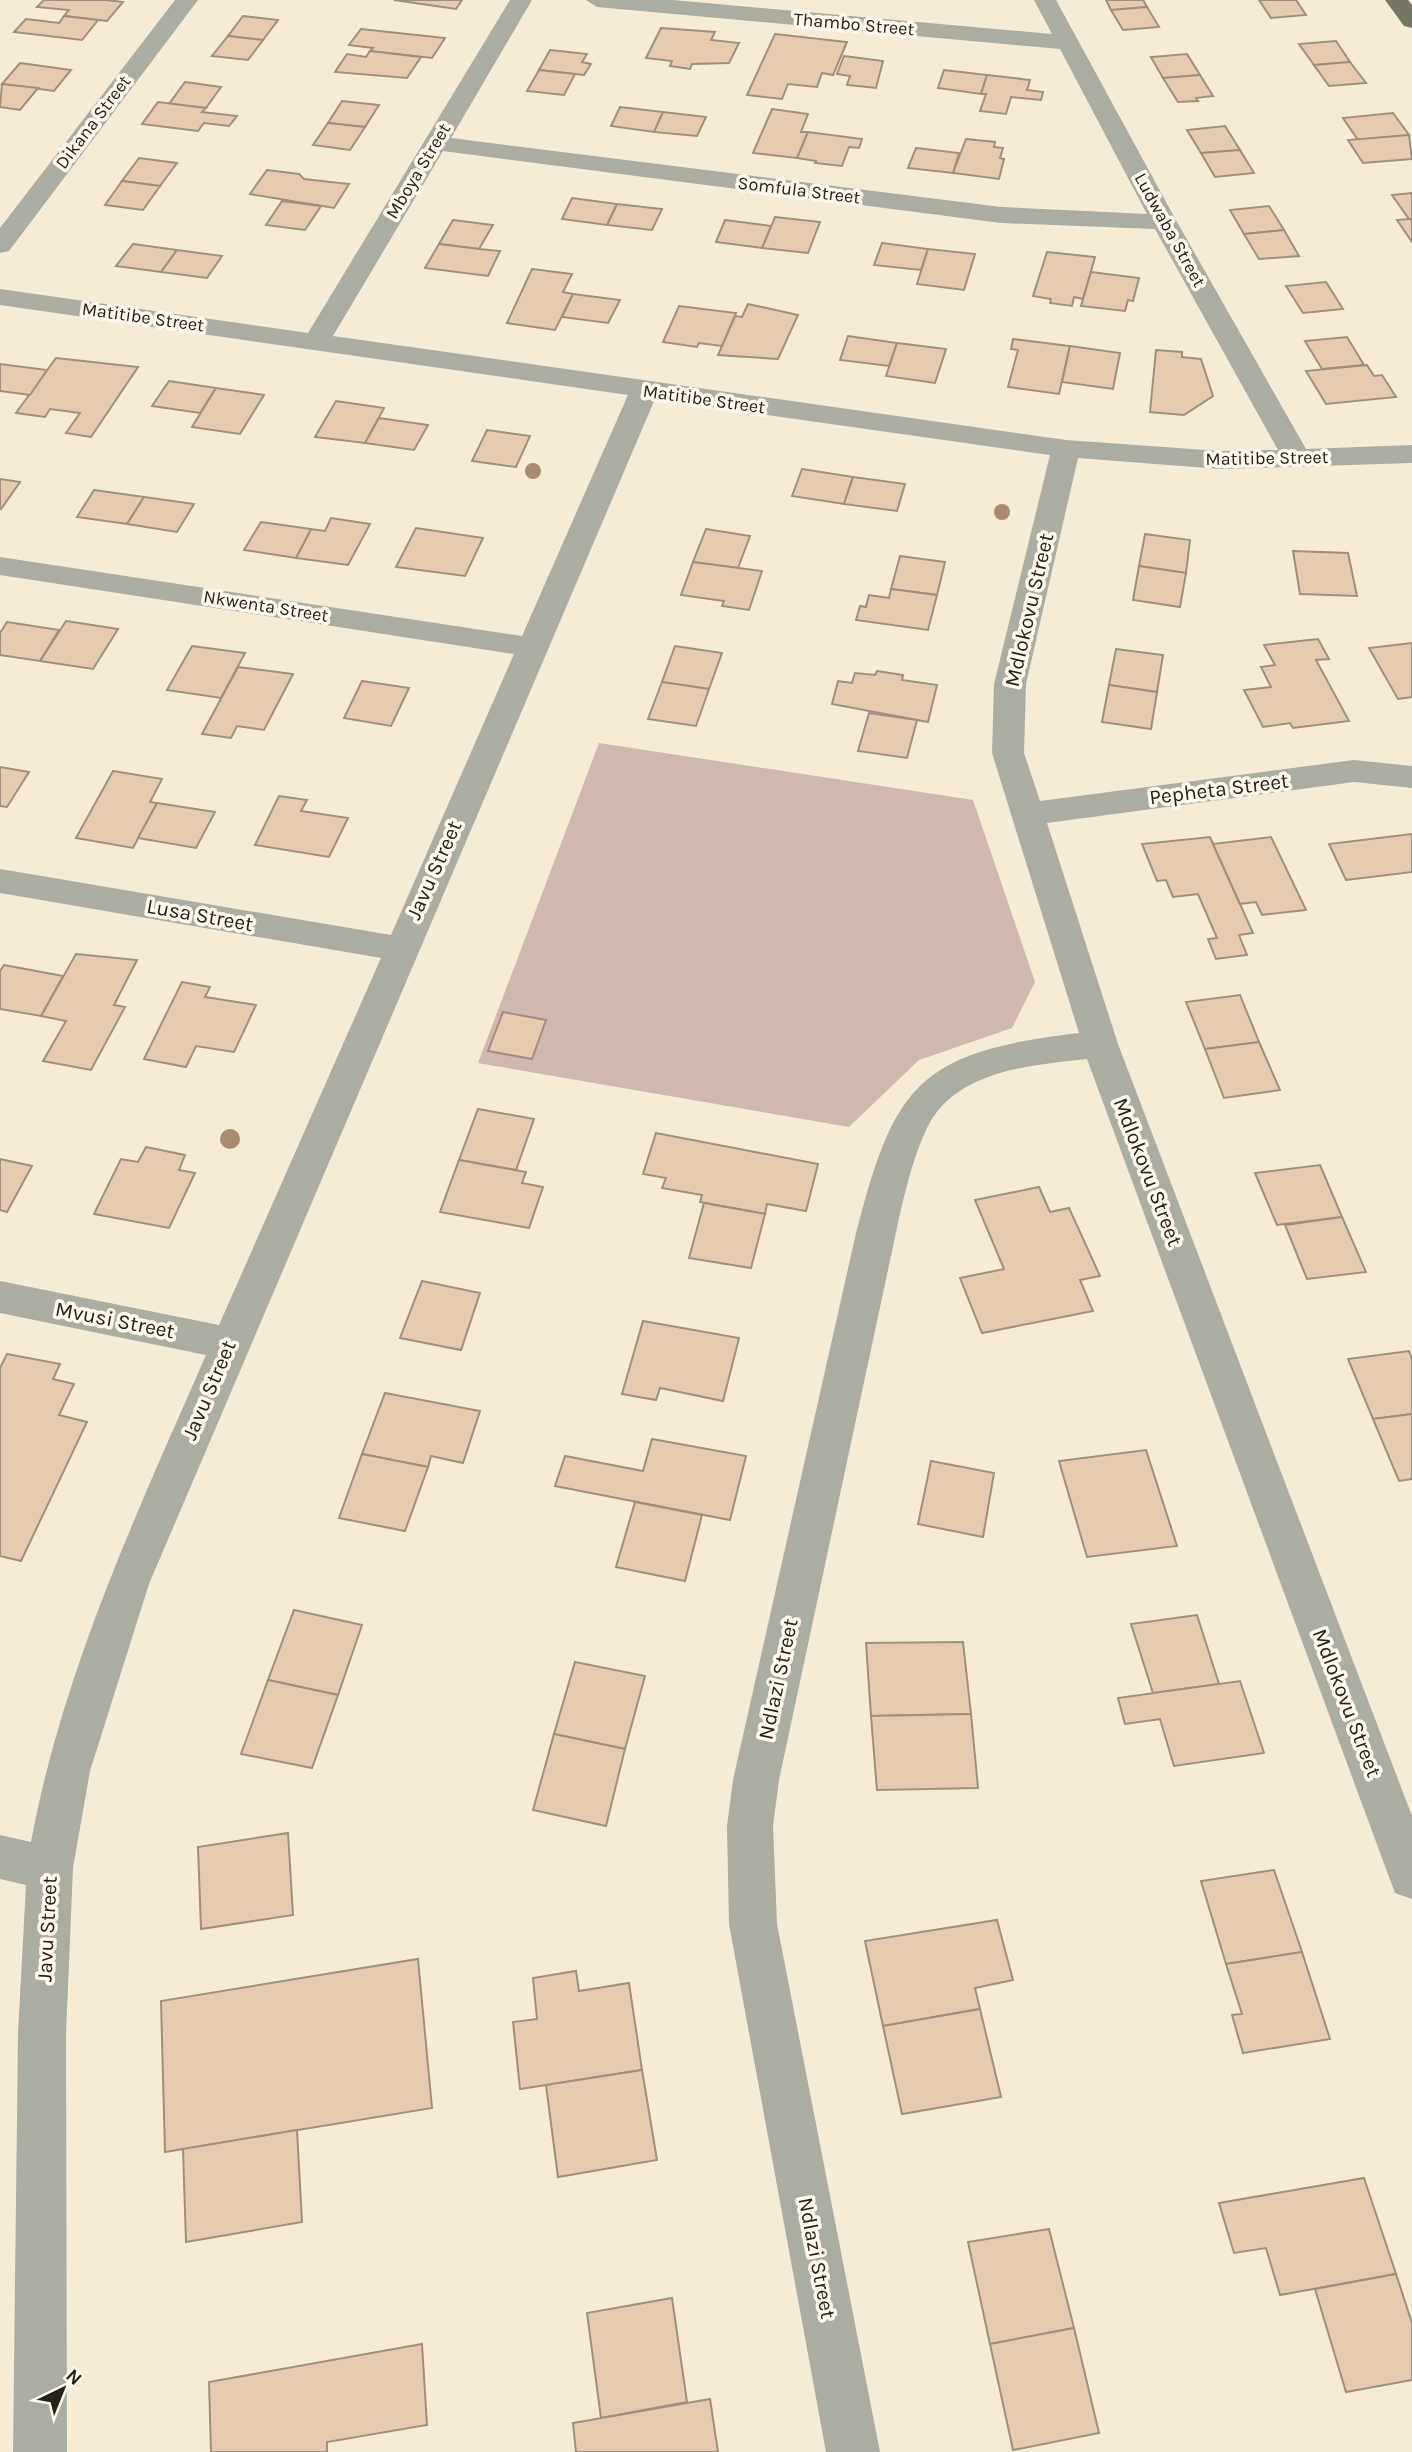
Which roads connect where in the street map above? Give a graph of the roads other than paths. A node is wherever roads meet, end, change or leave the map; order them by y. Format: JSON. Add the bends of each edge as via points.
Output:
{"nodes":[{"id":1,"x":187,"y":0,"type":"edge"},
{"id":2,"x":521,"y":0,"type":"edge"},
{"id":3,"x":597,"y":0,"type":"edge"},
{"id":4,"x":1045,"y":0,"type":"edge"},
{"id":5,"x":1396,"y":0,"type":"edge"},
{"id":6,"x":1412,"y":22,"type":"edge"},
{"id":7,"x":1069,"y":43,"type":"junction"},
{"id":8,"x":435,"y":143,"type":"junction"},
{"id":9,"x":1164,"y":222,"type":"junction"},
{"id":10,"x":0,"y":245,"type":"edge"},
{"id":11,"x":0,"y":297,"type":"edge"},
{"id":12,"x":316,"y":342,"type":"junction"},
{"id":13,"x":644,"y":391,"type":"junction"},
{"id":14,"x":1066,"y":449,"type":"junction"},
{"id":15,"x":1412,"y":454,"type":"edge"},
{"id":16,"x":1298,"y":459,"type":"junction"},
{"id":17,"x":0,"y":566,"type":"edge"},
{"id":18,"x":532,"y":647,"type":"junction"},
{"id":19,"x":1412,"y":777,"type":"edge"},
{"id":20,"x":1026,"y":814,"type":"junction"},
{"id":21,"x":0,"y":881,"type":"edge"},
{"id":22,"x":400,"y":948,"type":"junction"},
{"id":23,"x":1100,"y":1044,"type":"junction"},
{"id":24,"x":0,"y":1297,"type":"edge"},
{"id":25,"x":229,"y":1343,"type":"junction"},
{"id":26,"x":0,"y":1857,"type":"edge"},
{"id":27,"x":50,"y":1868,"type":"junction"},
{"id":28,"x":1412,"y":1877,"type":"edge"},
{"id":29,"x":40,"y":2452,"type":"edge"},
{"id":30,"x":853,"y":2452,"type":"edge"}],
"edges":[{"from":1,"to":10,"type":"street","name":"Dikana Street"},
{"from":2,"to":8,"type":"street","name":"Mboya Street"},
{"from":3,"to":7,"type":"street","name":"Thambo Street"},
{"from":4,"to":7,"type":"street","name":"Ludwaba Street"},
{"from":5,"to":6,"type":"main road"},
{"from":7,"to":9,"type":"street","name":"Ludwaba Street"},
{"from":8,"to":9,"type":"street","name":"Somfula Street","via":[[1001,215]]},
{"from":8,"to":12,"type":"street","name":"Mboya Street"},
{"from":9,"to":16,"type":"street","name":"Ludwaba Street"},
{"from":11,"to":12,"type":"street","name":"Matitibe Street"},
{"from":12,"to":13,"type":"street","name":"Matitibe Street"},
{"from":13,"to":14,"type":"street","name":"Matitibe Street"},
{"from":13,"to":18,"type":"street","name":"Javu Street"},
{"from":14,"to":16,"type":"street","name":"Matitibe Street","via":[[1220,460]]},
{"from":14,"to":20,"type":"street","name":"Mdlokovu Street","via":[[1010,684],[1008,753]]},
{"from":15,"to":16,"type":"street","name":"Matitibe Street"},
{"from":17,"to":18,"type":"street","name":"Nkwenta Street"},
{"from":18,"to":22,"type":"street","name":"Javu Street"},
{"from":19,"to":20,"type":"street","name":"Pepheta Street","via":[[1354,771]]},
{"from":20,"to":23,"type":"street","name":"Mdlokovu Street"},
{"from":21,"to":22,"type":"street","name":"Lusa Street"},
{"from":22,"to":25,"type":"street","name":"Javu Street"},
{"from":23,"to":28,"type":"street","name":"Mdlokovu Street"},
{"from":23,"to":30,"type":"street","name":"Ndlazi Street","via":[[1037,1052],[979,1067],[939,1089],[915,1115],[894,1170],[866,1277],[756,1780],[750,1826],[754,1924]]},
{"from":24,"to":25,"type":"street","name":"Mvusi Street"},
{"from":25,"to":27,"type":"street","name":"Javu Street","via":[[127,1584],[95,1676],[67,1771]]},
{"from":26,"to":27,"type":"street"},
{"from":27,"to":29,"type":"street","name":"Javu Street","via":[[41,2033]]}]}
